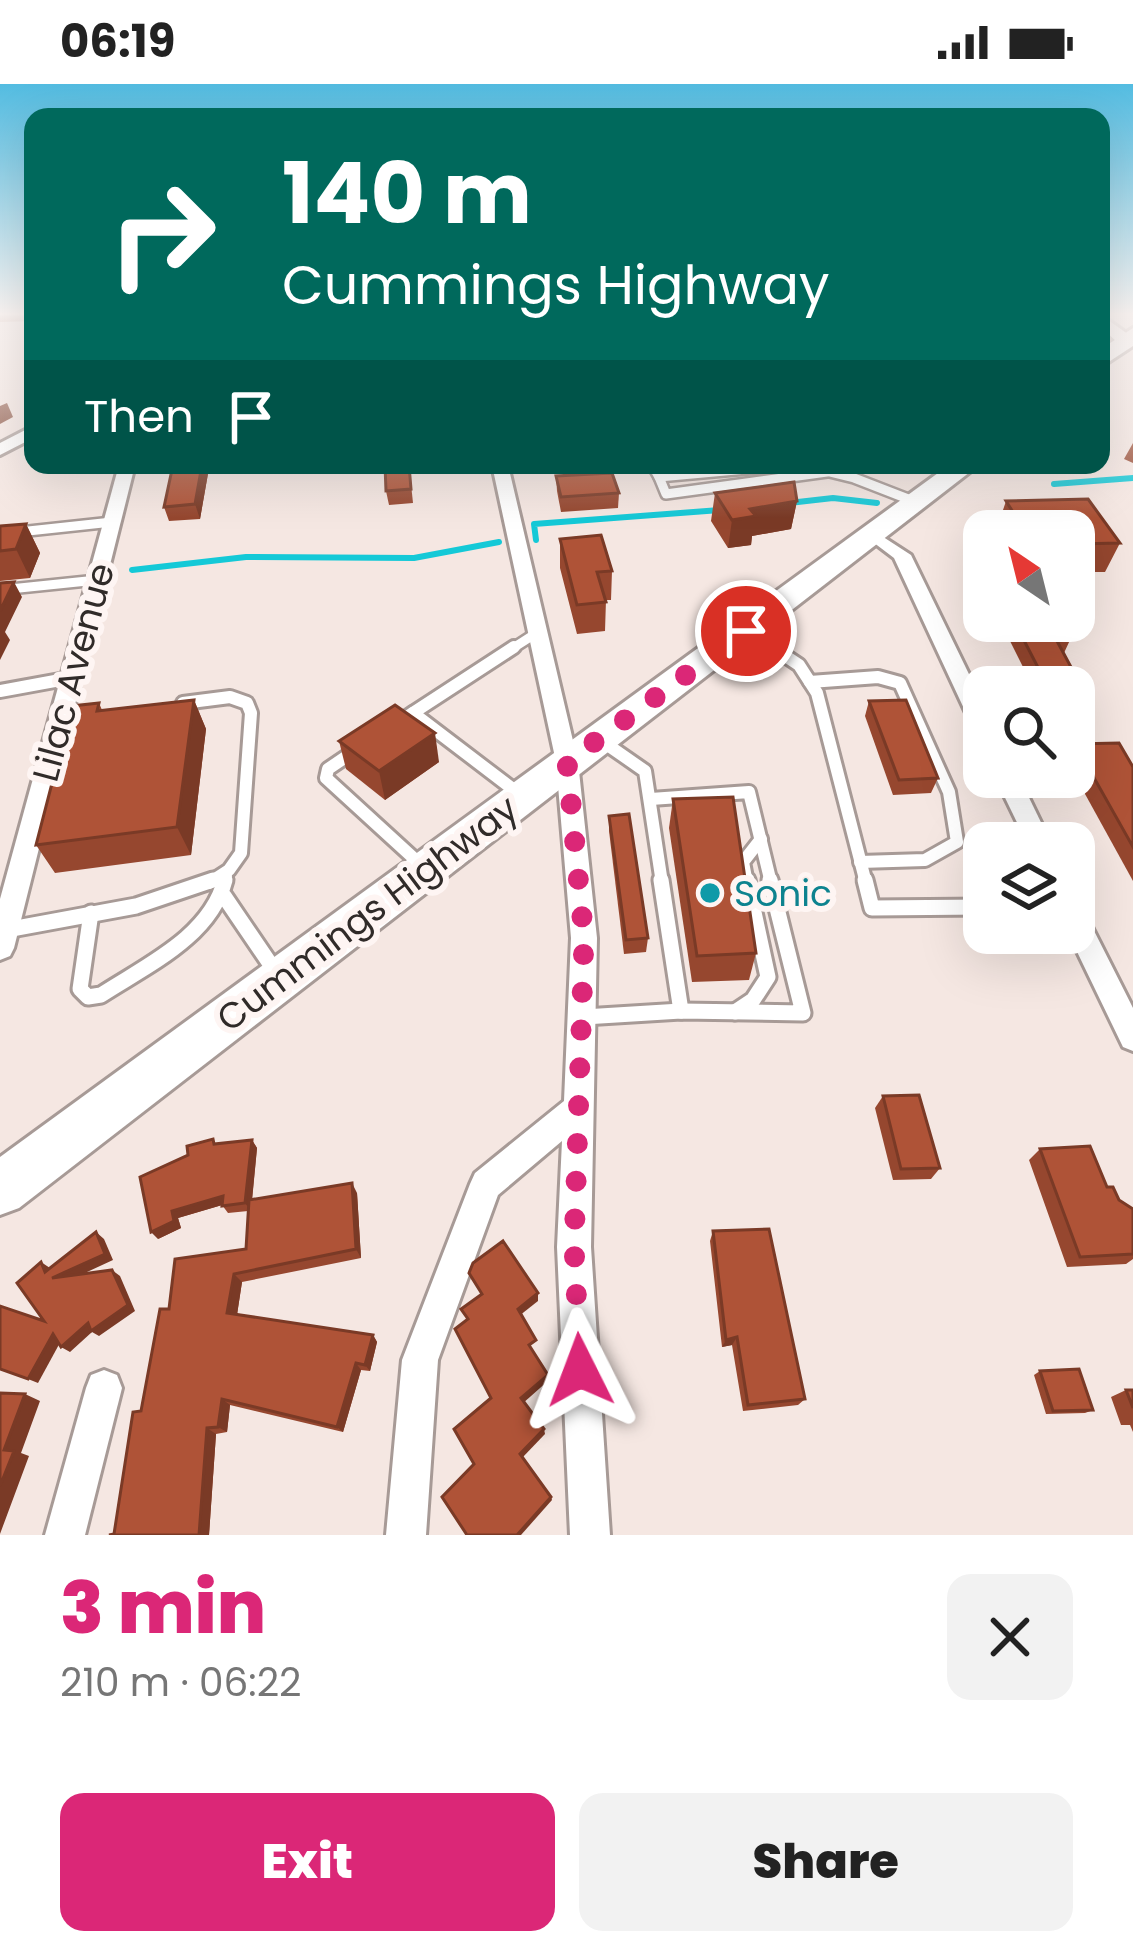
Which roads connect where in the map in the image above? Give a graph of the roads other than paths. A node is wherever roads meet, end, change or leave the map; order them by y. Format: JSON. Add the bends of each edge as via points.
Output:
{"nodes":[{"id":1,"x":125,"y":474,"type":"edge"},
{"id":2,"x":502,"y":474,"type":"edge"},
{"id":3,"x":657,"y":474,"type":"edge"},
{"id":4,"x":692,"y":474,"type":"edge"},
{"id":5,"x":812,"y":474,"type":"edge"},
{"id":6,"x":833,"y":474,"type":"edge"},
{"id":7,"x":954,"y":474,"type":"edge"},
{"id":8,"x":659,"y":477,"type":"junction"},
{"id":9,"x":917,"y":503,"type":"junction"},
{"id":10,"x":112,"y":522,"type":"junction"},
{"id":11,"x":0,"y":534,"type":"edge"},
{"id":12,"x":874,"y":536,"type":"junction"},
{"id":13,"x":97,"y":580,"type":"junction"},
{"id":14,"x":0,"y":590,"type":"edge"},
{"id":15,"x":746,"y":631,"type":"junction"},
{"id":16,"x":538,"y":632,"type":"junction"},
{"id":17,"x":71,"y":679,"type":"junction"},
{"id":18,"x":810,"y":682,"type":"junction"},
{"id":19,"x":963,"y":684,"type":"edge"},
{"id":20,"x":0,"y":691,"type":"edge"},
{"id":21,"x":166,"y":705,"type":"edge"},
{"id":22,"x":413,"y":713,"type":"junction"},
{"id":23,"x":583,"y":751,"type":"junction"},
{"id":24,"x":522,"y":796,"type":"junction"},
{"id":25,"x":651,"y":799,"type":"junction"},
{"id":26,"x":760,"y":838,"type":"junction"},
{"id":27,"x":860,"y":862,"type":"junction"},
{"id":28,"x":426,"y":869,"type":"junction"},
{"id":29,"x":226,"y":875,"type":"junction"},
{"id":30,"x":224,"y":896,"type":"junction"},
{"id":31,"x":963,"y":907,"type":"edge"},
{"id":32,"x":91,"y":913,"type":"junction"},
{"id":33,"x":2,"y":939,"type":"edge"},
{"id":34,"x":1092,"y":954,"type":"edge"},
{"id":35,"x":280,"y":979,"type":"junction"},
{"id":36,"x":681,"y":1011,"type":"junction"},
{"id":37,"x":734,"y":1012,"type":"junction"},
{"id":38,"x":581,"y":1018,"type":"junction"},
{"id":39,"x":1133,"y":1038,"type":"edge"},
{"id":40,"x":578,"y":1108,"type":"junction"},
{"id":41,"x":0,"y":1189,"type":"edge"},
{"id":42,"x":104,"y":1388,"type":"dead end"},
{"id":43,"x":64,"y":1535,"type":"edge"},
{"id":44,"x":406,"y":1535,"type":"edge"},
{"id":45,"x":590,"y":1535,"type":"edge"}],
"edges":[{"from":1,"to":10,"type":"street","name":"Lilac Avenue"},
{"from":2,"to":16,"type":"street"},
{"from":3,"to":8,"type":"lane"},
{"from":4,"to":8,"type":"lane"},
{"from":5,"to":8,"type":"lane","via":[[666,494]]},
{"from":6,"to":9,"type":"lane"},
{"from":7,"to":9,"type":"main road","name":"Cummings Highway"},
{"from":9,"to":12,"type":"main road","name":"Cummings Highway"},
{"from":10,"to":11,"type":"lane"},
{"from":10,"to":13,"type":"street","name":"Lilac Avenue"},
{"from":12,"to":15,"type":"main road","name":"Cummings Highway"},
{"from":12,"to":19,"type":"street","via":[[902,555]]},
{"from":13,"to":14,"type":"lane"},
{"from":13,"to":17,"type":"street","name":"Lilac Avenue"},
{"from":15,"to":18,"type":"lane","via":[[799,665]]},
{"from":15,"to":23,"type":"main road","name":"Cummings Highway"},
{"from":16,"to":22,"type":"lane"},
{"from":16,"to":23,"type":"street"},
{"from":17,"to":20,"type":"lane"},
{"from":17,"to":33,"type":"street","name":"Lilac Avenue","via":[[71,716]]},
{"from":18,"to":27,"type":"lane"},
{"from":18,"to":27,"type":"lane","via":[[899,683],[949,792],[957,842],[925,860]]},
{"from":21,"to":29,"type":"lane","via":[[230,697],[251,712],[240,856]]},
{"from":22,"to":24,"type":"lane"},
{"from":22,"to":28,"type":"lane","via":[[328,769],[326,778]]},
{"from":23,"to":24,"type":"main road","name":"Cummings Highway"},
{"from":23,"to":25,"type":"lane","via":[[645,772]]},
{"from":23,"to":38,"type":"street"},
{"from":24,"to":28,"type":"main road","name":"Cummings Highway"},
{"from":25,"to":26,"type":"lane","via":[[749,792]]},
{"from":25,"to":36,"type":"lane"},
{"from":26,"to":37,"type":"lane","via":[[742,862],[768,976]]},
{"from":26,"to":37,"type":"lane","via":[[803,1013]]},
{"from":27,"to":31,"type":"lane","via":[[872,908]]},
{"from":28,"to":35,"type":"main road","name":"Cummings Highway"},
{"from":29,"to":30,"type":"lane"},
{"from":29,"to":32,"type":"lane","via":[[187,894]]},
{"from":30,"to":32,"type":"lane","via":[[210,918],[88,997],[80,989]]},
{"from":30,"to":35,"type":"lane"},
{"from":32,"to":33,"type":"lane"},
{"from":34,"to":39,"type":"street"},
{"from":35,"to":41,"type":"main road","name":"Cummings Highway"},
{"from":36,"to":37,"type":"lane"},
{"from":36,"to":38,"type":"lane"},
{"from":38,"to":40,"type":"street"},
{"from":40,"to":44,"type":"street","via":[[486,1184],[420,1360]]},
{"from":40,"to":45,"type":"street","via":[[574,1246]]},
{"from":42,"to":43,"type":"street"}]}
